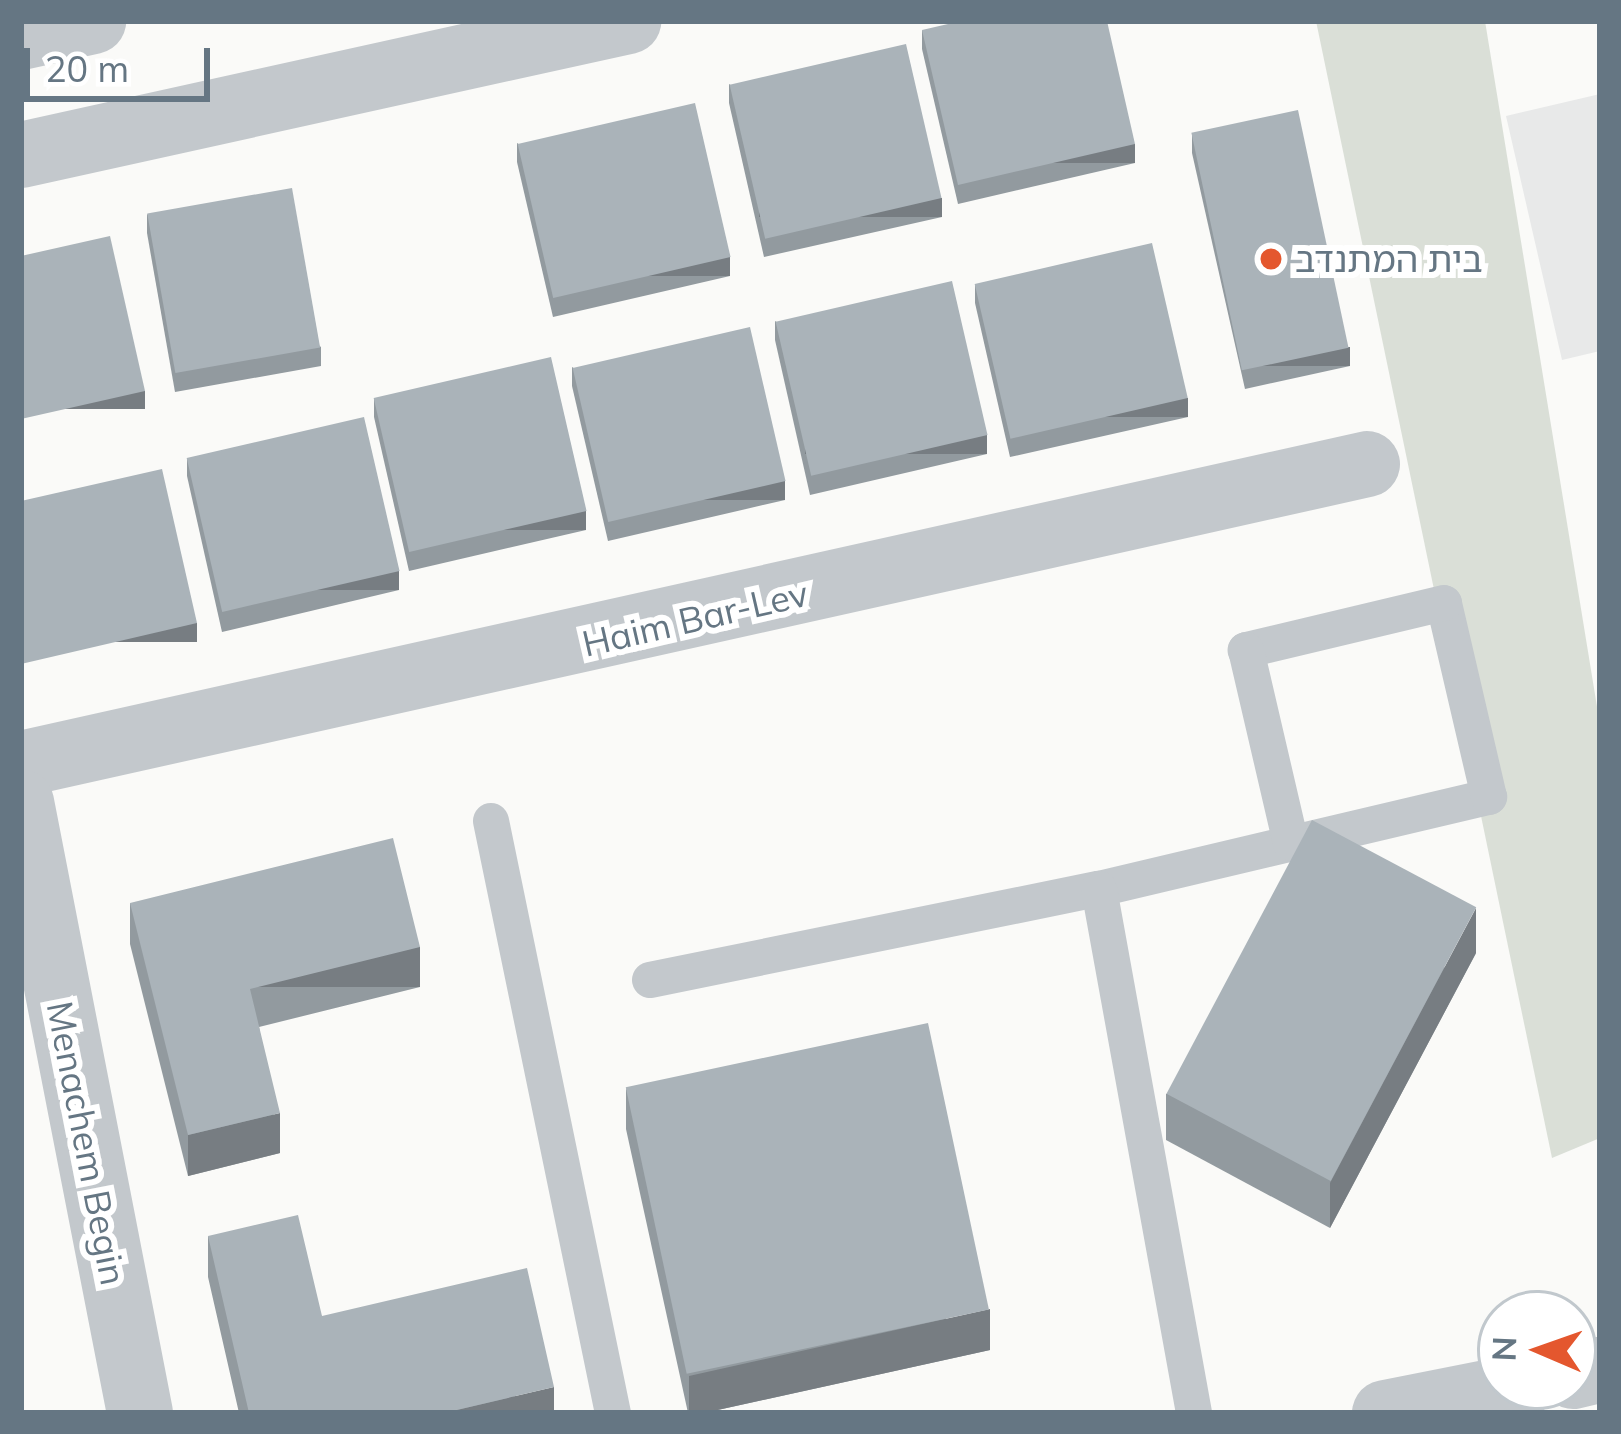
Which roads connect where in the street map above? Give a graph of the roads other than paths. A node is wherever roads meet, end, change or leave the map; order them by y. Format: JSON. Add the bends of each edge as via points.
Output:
{"nodes":[{"id":1,"x":93,"y":21,"type":"edge"},
{"id":2,"x":628,"y":21,"type":"edge"},
{"id":3,"x":21,"y":37,"type":"edge"},
{"id":4,"x":21,"y":154,"type":"edge"},
{"id":5,"x":1367,"y":464,"type":"dead end"},
{"id":6,"x":21,"y":764,"type":"edge"},
{"id":7,"x":21,"y":802,"type":"edge"},
{"id":8,"x":491,"y":821,"type":"dead end"},
{"id":9,"x":1291,"y":843,"type":"junction"},
{"id":10,"x":1099,"y":889,"type":"junction"},
{"id":11,"x":650,"y":980,"type":"dead end"},
{"id":12,"x":1477,"y":1395,"type":"edge"},
{"id":13,"x":140,"y":1413,"type":"edge"},
{"id":14,"x":613,"y":1413,"type":"edge"},
{"id":15,"x":1194,"y":1413,"type":"edge"},
{"id":16,"x":1385,"y":1413,"type":"edge"}],
"edges":[{"from":1,"to":3,"type":"street"},
{"from":2,"to":4,"type":"street"},
{"from":5,"to":6,"type":"street","name":"Haim Bar-Lev"},
{"from":7,"to":13,"type":"street","name":"Menachem Begin"},
{"from":8,"to":14,"type":"lane"},
{"from":9,"to":9,"type":"lane","via":[[1489,797],[1444,604],[1246,650]]},
{"from":9,"to":10,"type":"lane"},
{"from":10,"to":11,"type":"lane"},
{"from":10,"to":15,"type":"lane"},
{"from":12,"to":16,"type":"street"}]}
